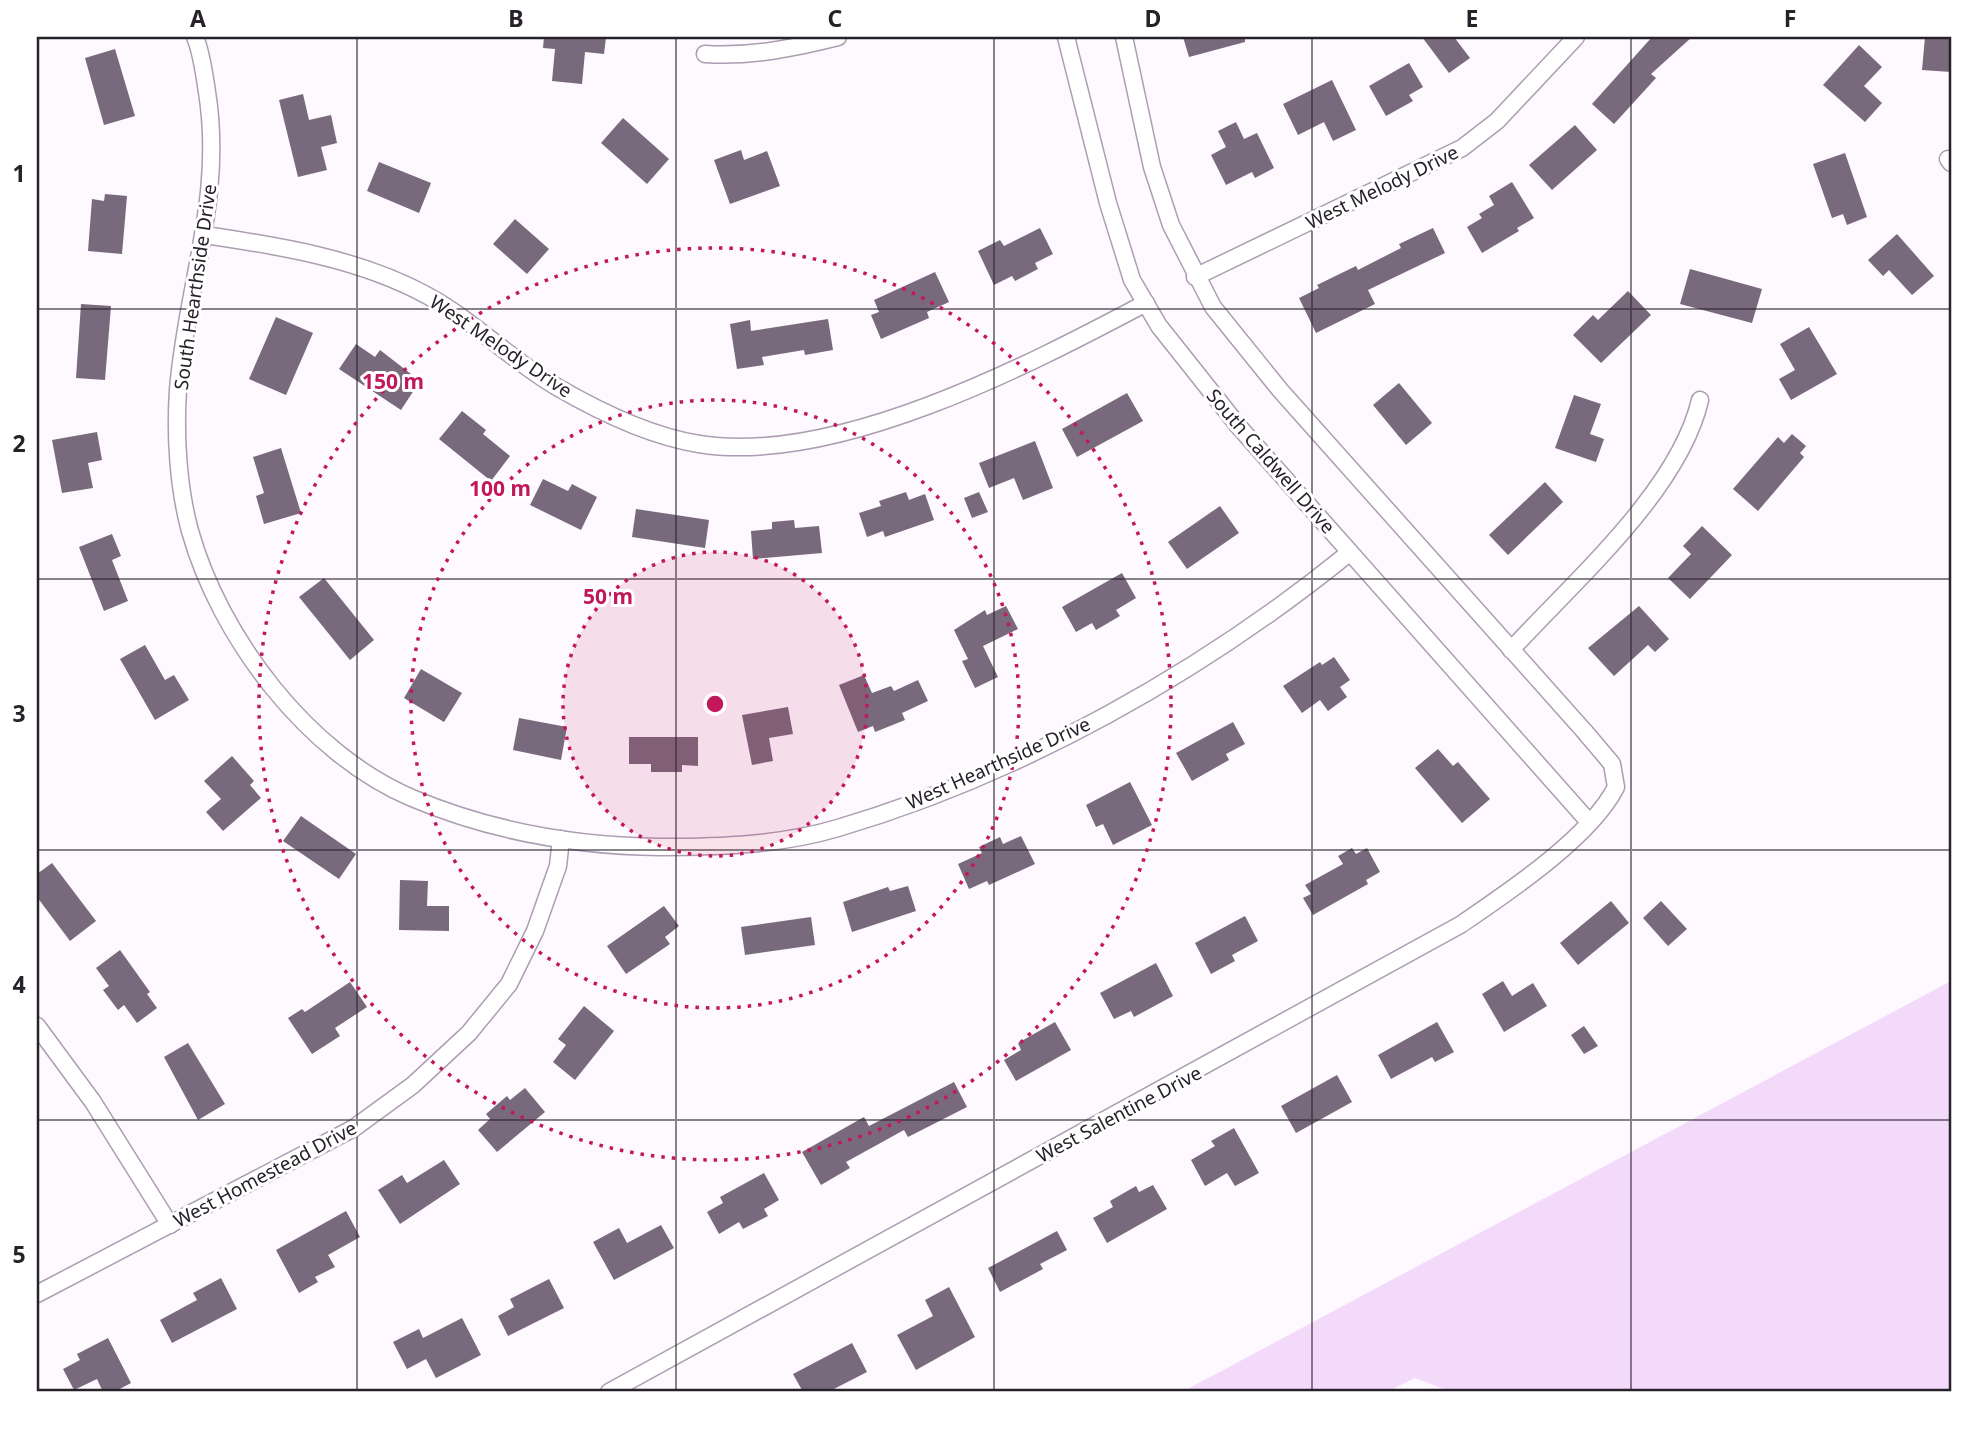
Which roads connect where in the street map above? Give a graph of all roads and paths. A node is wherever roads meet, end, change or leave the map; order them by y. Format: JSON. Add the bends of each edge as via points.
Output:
{"nodes":[{"id":1,"x":195,"y":37,"type":"edge"},
{"id":2,"x":838,"y":37,"type":"edge"},
{"id":3,"x":1066,"y":37,"type":"edge"},
{"id":4,"x":1124,"y":37,"type":"edge"},
{"id":5,"x":1576,"y":37,"type":"edge"},
{"id":6,"x":705,"y":54,"type":"dead end"},
{"id":7,"x":205,"y":235,"type":"junction"},
{"id":8,"x":1195,"y":277,"type":"junction"},
{"id":9,"x":1146,"y":303,"type":"junction"},
{"id":10,"x":1700,"y":400,"type":"dead end"},
{"id":11,"x":1349,"y":553,"type":"junction"},
{"id":12,"x":1511,"y":650,"type":"junction"},
{"id":13,"x":1589,"y":822,"type":"junction"},
{"id":14,"x":561,"y":839,"type":"junction"},
{"id":15,"x":37,"y":1026,"type":"edge"},
{"id":16,"x":170,"y":1225,"type":"junction"},
{"id":17,"x":37,"y":1294,"type":"edge"},
{"id":18,"x":609,"y":1392,"type":"edge"}],
"edges":[{"from":1,"to":7,"type":"street","name":"South Hearthside Drive","via":[[212,121]]},
{"from":2,"to":6,"type":"street","via":[[733,56]]},
{"from":3,"to":9,"type":"street","name":"South Caldwell Drive","via":[[1112,216],[1132,280]]},
{"from":4,"to":8,"type":"street","via":[[1153,167],[1171,225]]},
{"from":5,"to":8,"type":"street","name":"West Melody Drive","via":[[1497,121],[1462,148]]},
{"from":7,"to":9,"type":"street","name":"West Melody Drive","via":[[377,272],[429,296],[555,386],[626,423],[699,444],[770,446],[860,430],[959,393]]},
{"from":7,"to":14,"type":"street","name":"South Hearthside Drive","via":[[178,390],[178,464],[190,530],[216,596],[250,659],[286,705],[347,759],[409,797],[480,822]]},
{"from":8,"to":12,"type":"street","via":[[1226,327]]},
{"from":9,"to":11,"type":"street","name":"South Caldwell Drive","via":[[1189,366]]},
{"from":10,"to":12,"type":"street","via":[[1693,426],[1667,474],[1589,569]]},
{"from":11,"to":13,"type":"street","name":"South Caldwell Drive"},
{"from":11,"to":14,"type":"street","name":"West Hearthside Drive","via":[[1225,646],[1154,688],[933,797],[833,830],[733,847],[623,846]]},
{"from":12,"to":13,"type":"street","name":"West Salentine Drive","via":[[1612,764],[1616,787]]},
{"from":13,"to":18,"type":"street","name":"West Salentine Drive","via":[[1510,891],[1460,925]]},
{"from":14,"to":16,"type":"street","name":"West Homestead Drive","via":[[558,866],[535,931],[509,984],[469,1033],[413,1085],[354,1128]]},
{"from":15,"to":16,"type":"street","via":[[93,1102]]},
{"from":16,"to":17,"type":"street","name":"West Homestead Drive"}]}
